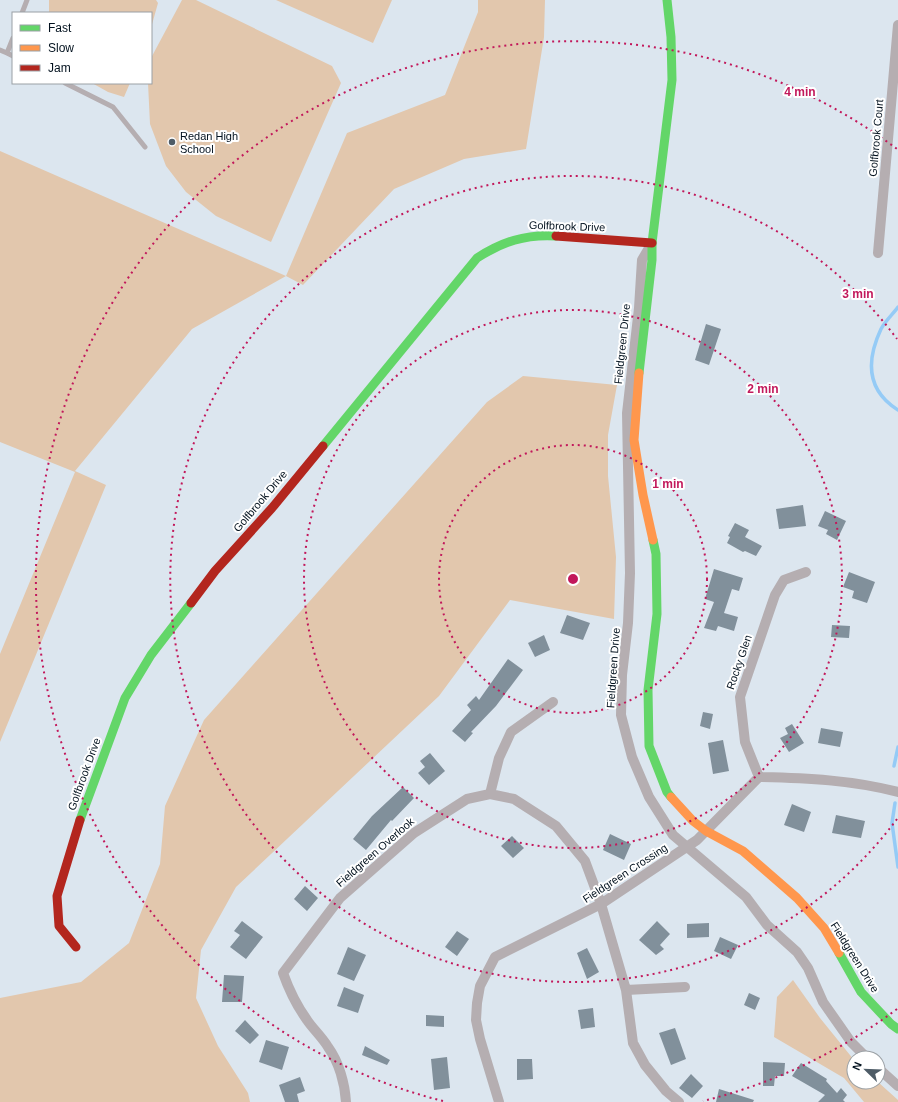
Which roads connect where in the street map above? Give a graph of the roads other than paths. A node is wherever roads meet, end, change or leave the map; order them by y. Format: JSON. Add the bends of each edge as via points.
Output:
{"nodes":[{"id":1,"x":26,"y":0,"type":"edge"},
{"id":2,"x":667,"y":0,"type":"edge"},
{"id":3,"x":22,"y":12,"type":"edge"},
{"id":4,"x":898,"y":25,"type":"edge"},
{"id":5,"x":12,"y":40,"type":"edge"},
{"id":6,"x":0,"y":50,"type":"edge"},
{"id":7,"x":7,"y":53,"type":"junction"},
{"id":8,"x":12,"y":56,"type":"edge"},
{"id":9,"x":67,"y":84,"type":"edge"},
{"id":10,"x":146,"y":147,"type":"dead end"},
{"id":11,"x":652,"y":243,"type":"junction"},
{"id":12,"x":878,"y":253,"type":"dead end"},
{"id":13,"x":806,"y":572,"type":"dead end"},
{"id":14,"x":553,"y":702,"type":"dead end"},
{"id":15,"x":759,"y":777,"type":"junction"},
{"id":16,"x":898,"y":792,"type":"edge"},
{"id":17,"x":490,"y":794,"type":"junction"},
{"id":18,"x":706,"y":830,"type":"junction"},
{"id":19,"x":686,"y":847,"type":"junction"},
{"id":20,"x":601,"y":904,"type":"junction"},
{"id":21,"x":76,"y":947,"type":"dead end"},
{"id":22,"x":685,"y":987,"type":"dead end"},
{"id":23,"x":626,"y":990,"type":"junction"},
{"id":24,"x":898,"y":1030,"type":"edge"},
{"id":25,"x":859,"y":1050,"type":"edge"},
{"id":26,"x":886,"y":1075,"type":"edge"},
{"id":27,"x":898,"y":1086,"type":"edge"},
{"id":28,"x":346,"y":1102,"type":"edge"},
{"id":29,"x":499,"y":1102,"type":"edge"},
{"id":30,"x":679,"y":1102,"type":"edge"}],
"edges":[{"from":1,"to":3,"type":"lane"},
{"from":2,"to":11,"type":"street","name":"Fieldgreen Drive","via":[[672,80]]},
{"from":4,"to":12,"type":"street","name":"Golfbrook Court"},
{"from":5,"to":7,"type":"lane"},
{"from":6,"to":7,"type":"lane"},
{"from":7,"to":8,"type":"lane"},
{"from":9,"to":10,"type":"lane","via":[[113,107]]},
{"from":11,"to":18,"type":"street","name":"Fieldgreen Drive","via":[[634,440],[656,554],[657,614],[648,690],[650,746],[668,792],[694,822]]},
{"from":11,"to":19,"type":"street","name":"Fieldgreen Drive","via":[[642,260],[627,413],[630,573],[621,715],[632,757],[649,797],[673,835]]},
{"from":11,"to":21,"type":"street","name":"Golfbrook Drive","via":[[539,235],[522,237],[491,249],[477,258],[272,508],[215,571],[152,655],[125,698],[77,825],[57,896],[59,926]]},
{"from":13,"to":15,"type":"street","name":"Rocky Glen","via":[[784,580],[775,595],[740,697],[745,742]]},
{"from":14,"to":17,"type":"street","via":[[511,732],[499,758]]},
{"from":15,"to":16,"type":"street","via":[[832,780],[871,785]]},
{"from":15,"to":18,"type":"street","name":"Fieldgreen Crossing"},
{"from":17,"to":20,"type":"street","name":"Fieldgreen Overlook","via":[[514,799],[556,826],[585,861]]},
{"from":17,"to":28,"type":"street","name":"Fieldgreen Overlook","via":[[467,798],[414,833],[340,898],[283,973],[300,1009],[336,1061],[346,1093]]},
{"from":18,"to":19,"type":"street","name":"Fieldgreen Crossing"},
{"from":18,"to":24,"type":"street","name":"Fieldgreen Drive","via":[[743,851],[797,898],[824,928],[861,992]]},
{"from":19,"to":20,"type":"street","name":"Fieldgreen Crossing"},
{"from":19,"to":25,"type":"street","name":"Fieldgreen Drive","via":[[746,897],[767,924],[797,952],[808,968],[823,1002]]},
{"from":20,"to":23,"type":"street","name":"Fieldgreen Overlook"},
{"from":20,"to":29,"type":"street","name":"Fieldgreen Crossing","via":[[495,957],[480,986],[476,1020]]},
{"from":22,"to":23,"type":"street"},
{"from":23,"to":30,"type":"street","name":"Fieldgreen Overlook","via":[[633,1043],[645,1065],[666,1091]]},
{"from":26,"to":27,"type":"street"}]}
